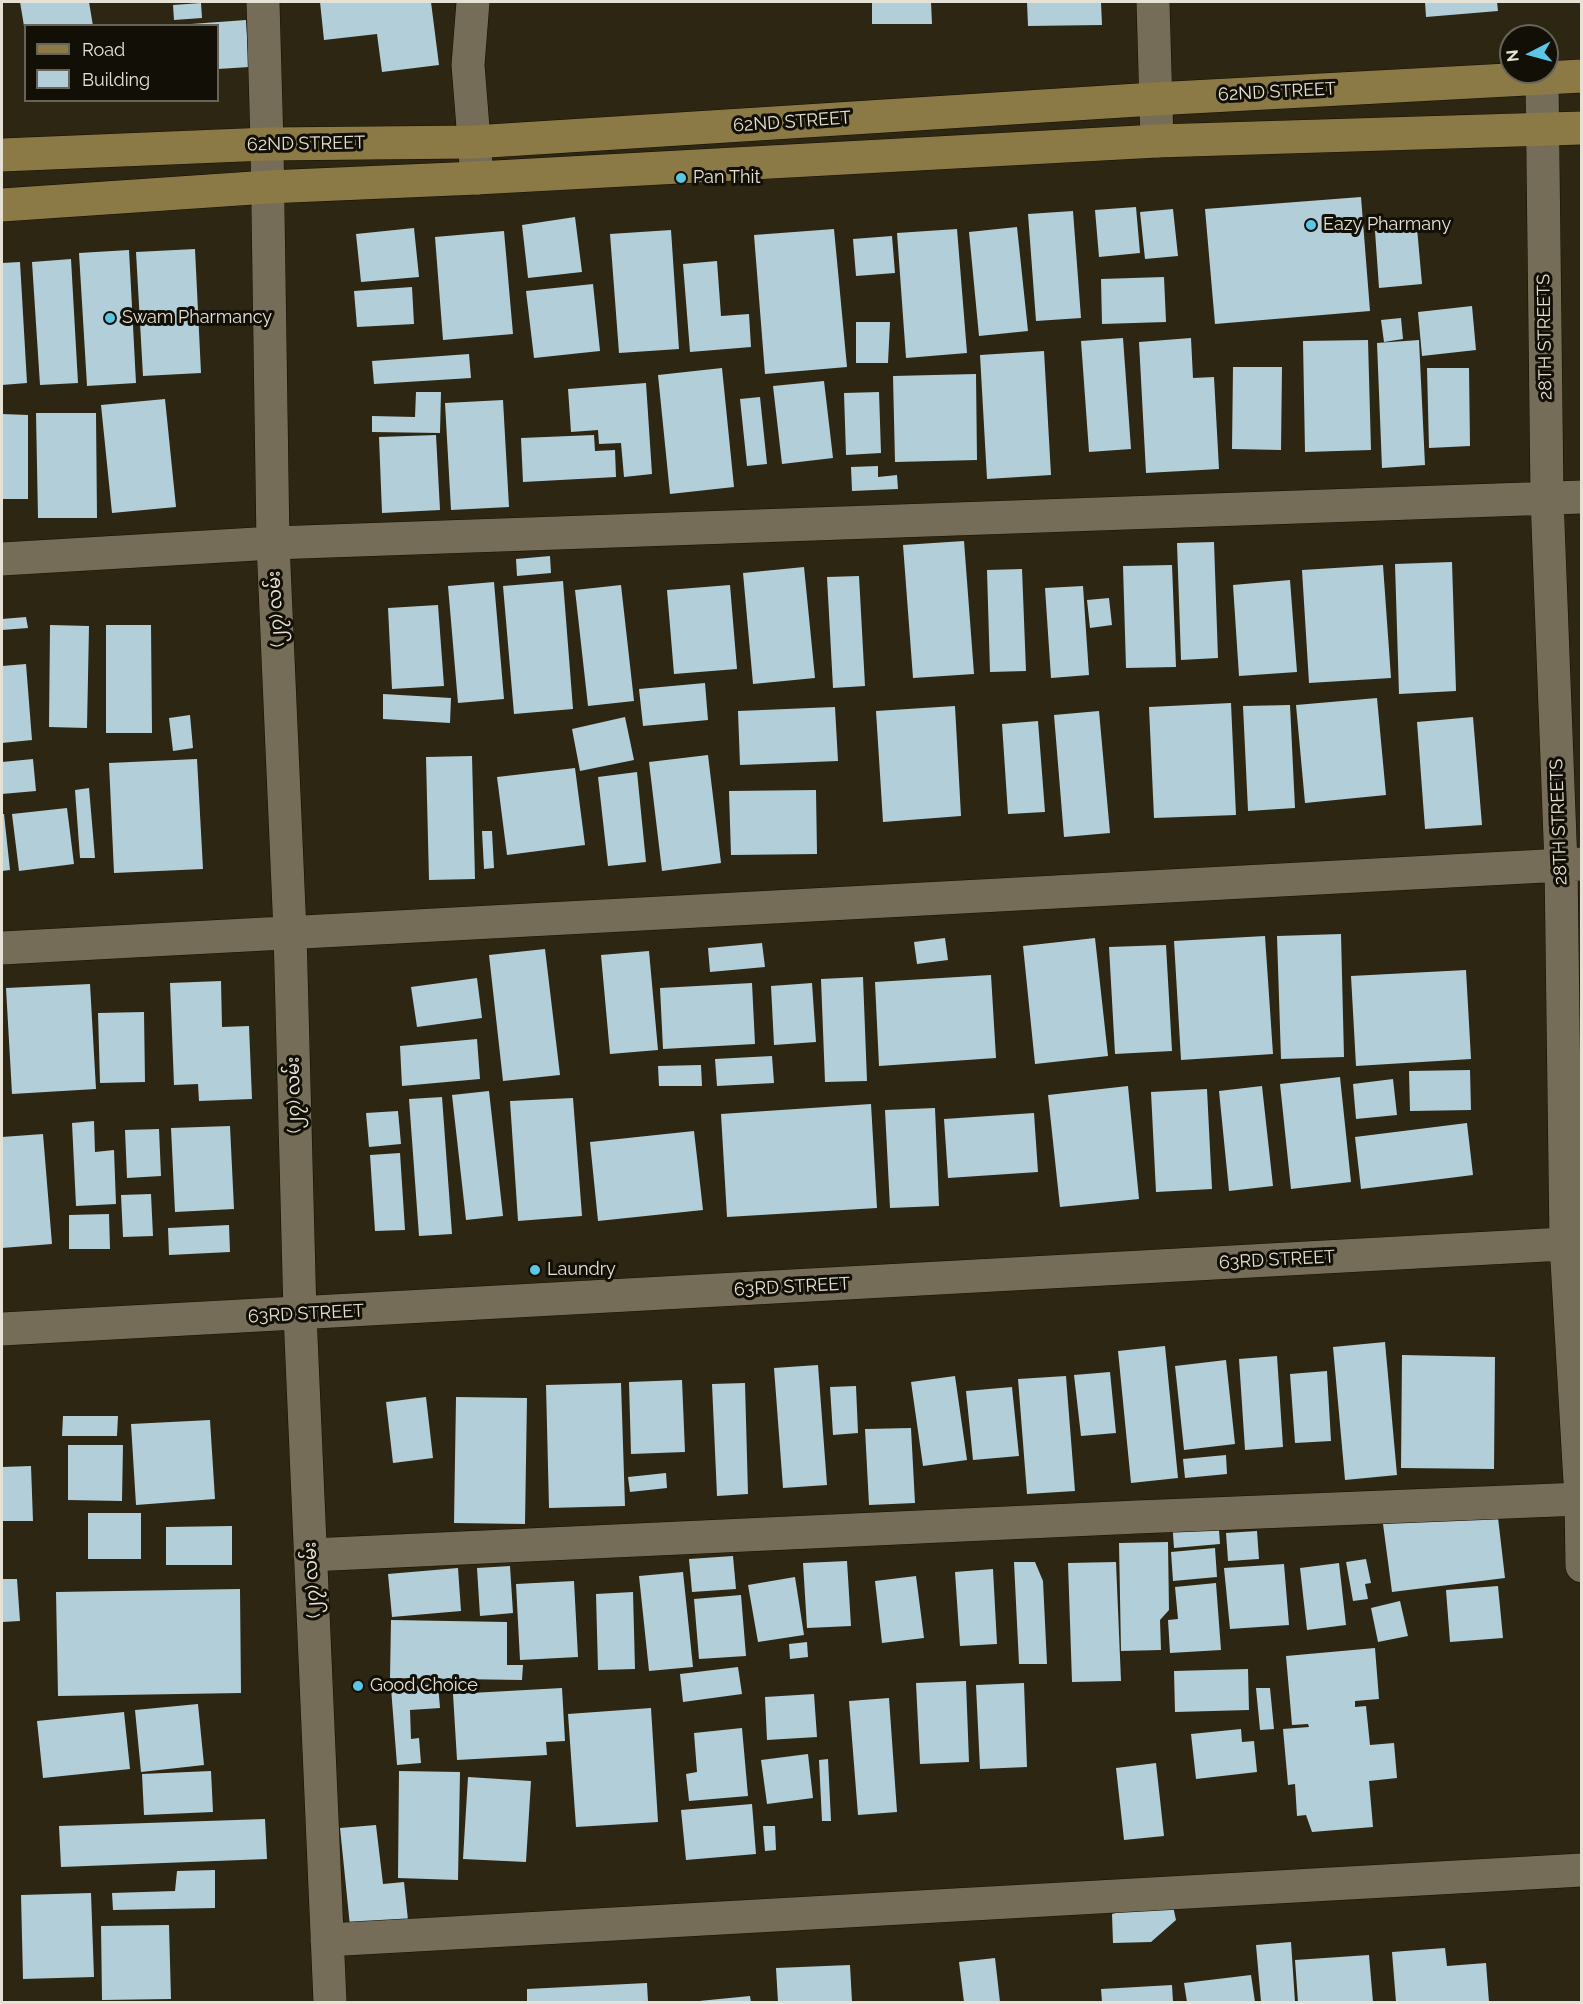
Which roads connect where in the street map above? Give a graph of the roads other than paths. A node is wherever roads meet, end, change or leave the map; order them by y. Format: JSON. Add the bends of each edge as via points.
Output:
{"nodes":[{"id":1,"x":263,"y":2,"type":"edge"},
{"id":2,"x":473,"y":2,"type":"edge"},
{"id":3,"x":1153,"y":2,"type":"edge"},
{"id":4,"x":1581,"y":76,"type":"edge"},
{"id":5,"x":1559,"y":77,"type":"edge"},
{"id":6,"x":1499,"y":80,"type":"edge"},
{"id":7,"x":1542,"y":84,"type":"edge"},
{"id":8,"x":1154,"y":99,"type":"junction"},
{"id":9,"x":1581,"y":128,"type":"edge"},
{"id":10,"x":1543,"y":129,"type":"junction"},
{"id":11,"x":1156,"y":141,"type":"junction"},
{"id":12,"x":473,"y":142,"type":"junction"},
{"id":13,"x":267,"y":144,"type":"junction"},
{"id":14,"x":2,"y":155,"type":"edge"},
{"id":15,"x":477,"y":178,"type":"junction"},
{"id":16,"x":268,"y":187,"type":"junction"},
{"id":17,"x":2,"y":205,"type":"edge"},
{"id":18,"x":1547,"y":497,"type":"junction"},
{"id":19,"x":1581,"y":497,"type":"edge"},
{"id":20,"x":273,"y":543,"type":"junction"},
{"id":21,"x":2,"y":559,"type":"edge"},
{"id":22,"x":1571,"y":865,"type":"edge"},
{"id":23,"x":290,"y":932,"type":"junction"},
{"id":24,"x":2,"y":948,"type":"edge"},
{"id":25,"x":1574,"y":1244,"type":"edge"},
{"id":26,"x":300,"y":1314,"type":"junction"},
{"id":27,"x":2,"y":1329,"type":"edge"},
{"id":28,"x":1581,"y":1499,"type":"edge"},
{"id":29,"x":310,"y":1555,"type":"junction"},
{"id":30,"x":1581,"y":1566,"type":"edge"},
{"id":31,"x":1581,"y":1870,"type":"edge"},
{"id":32,"x":327,"y":1941,"type":"junction"},
{"id":33,"x":330,"y":2002,"type":"edge"}],
"edges":[{"from":1,"to":13,"type":"street","name":"(၂၇) လမ်း"},
{"from":2,"to":12,"type":"street","via":[[468,65]]},
{"from":3,"to":8,"type":"street"},
{"from":4,"to":5,"type":"main road","name":"62ND STREET"},
{"from":6,"to":8,"type":"main road","name":"62ND STREET"},
{"from":7,"to":10,"type":"street","name":"28TH STREETS"},
{"from":8,"to":11,"type":"street"},
{"from":8,"to":12,"type":"main road","name":"62ND STREET"},
{"from":9,"to":10,"type":"main road"},
{"from":10,"to":11,"type":"main road"},
{"from":10,"to":18,"type":"street","name":"28TH STREETS"},
{"from":11,"to":15,"type":"main road"},
{"from":12,"to":13,"type":"main road","name":"62ND STREET"},
{"from":12,"to":15,"type":"street"},
{"from":13,"to":14,"type":"main road","name":"62ND STREET"},
{"from":13,"to":16,"type":"street","name":"(၂၇) လမ်း"},
{"from":15,"to":16,"type":"main road"},
{"from":16,"to":17,"type":"main road"},
{"from":16,"to":20,"type":"street","name":"(၂၇) လမ်း"},
{"from":18,"to":19,"type":"street"},
{"from":18,"to":20,"type":"street"},
{"from":18,"to":22,"type":"street","name":"28TH STREETS"},
{"from":20,"to":21,"type":"street"},
{"from":20,"to":23,"type":"street","name":"(၂၇) လမ်း"},
{"from":22,"to":23,"type":"street"},
{"from":22,"to":25,"type":"street","name":"28TH STREETS"},
{"from":23,"to":24,"type":"street"},
{"from":23,"to":26,"type":"street","name":"(၂၇) လမ်း"},
{"from":25,"to":26,"type":"street","name":"63RD STREET"},
{"from":25,"to":28,"type":"street","name":"28TH STREETS"},
{"from":26,"to":27,"type":"street","name":"63RD STREET"},
{"from":26,"to":29,"type":"street","name":"(၂၇) လမ်း"},
{"from":28,"to":29,"type":"street"},
{"from":28,"to":30,"type":"street","name":"28TH STREETS"},
{"from":29,"to":32,"type":"street","name":"(၂၇) လမ်း"},
{"from":31,"to":32,"type":"street"},
{"from":32,"to":33,"type":"street","name":"(၂၇) လမ်း"}]}
